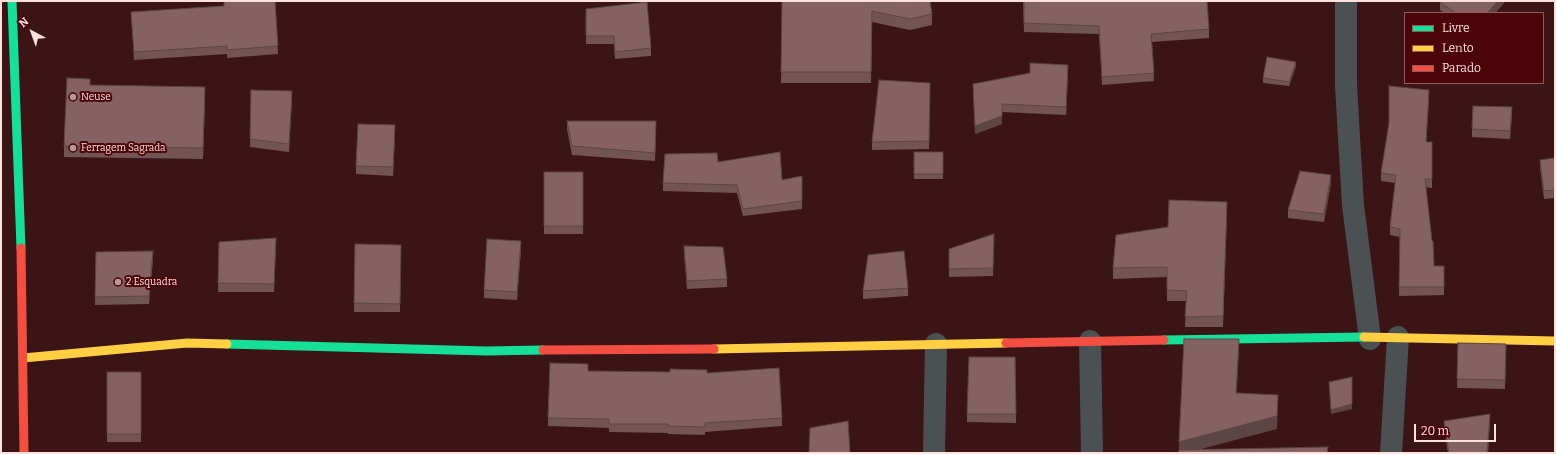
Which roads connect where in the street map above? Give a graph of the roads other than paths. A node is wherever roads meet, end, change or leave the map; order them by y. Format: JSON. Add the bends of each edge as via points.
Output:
{"nodes":[{"id":1,"x":12,"y":1,"type":"edge"},
{"id":2,"x":1346,"y":1,"type":"edge"},
{"id":3,"x":1398,"y":338,"type":"junction"},
{"id":4,"x":1370,"y":339,"type":"junction"},
{"id":5,"x":1090,"y":341,"type":"junction"},
{"id":6,"x":1555,"y":341,"type":"edge"},
{"id":7,"x":936,"y":344,"type":"junction"},
{"id":8,"x":23,"y":358,"type":"junction"},
{"id":9,"x":24,"y":453,"type":"edge"},
{"id":10,"x":934,"y":453,"type":"edge"},
{"id":11,"x":1092,"y":453,"type":"edge"},
{"id":12,"x":1391,"y":453,"type":"edge"}],
"edges":[{"from":1,"to":8,"type":"street","via":[[21,209]]},
{"from":2,"to":4,"type":"street","via":[[1346,86],[1353,205]]},
{"from":3,"to":4,"type":"street"},
{"from":3,"to":6,"type":"street"},
{"from":3,"to":12,"type":"street"},
{"from":4,"to":5,"type":"street"},
{"from":5,"to":7,"type":"street"},
{"from":5,"to":11,"type":"street"},
{"from":7,"to":8,"type":"street","via":[[486,351],[187,343]]},
{"from":7,"to":10,"type":"street"},
{"from":8,"to":9,"type":"street"}]}
